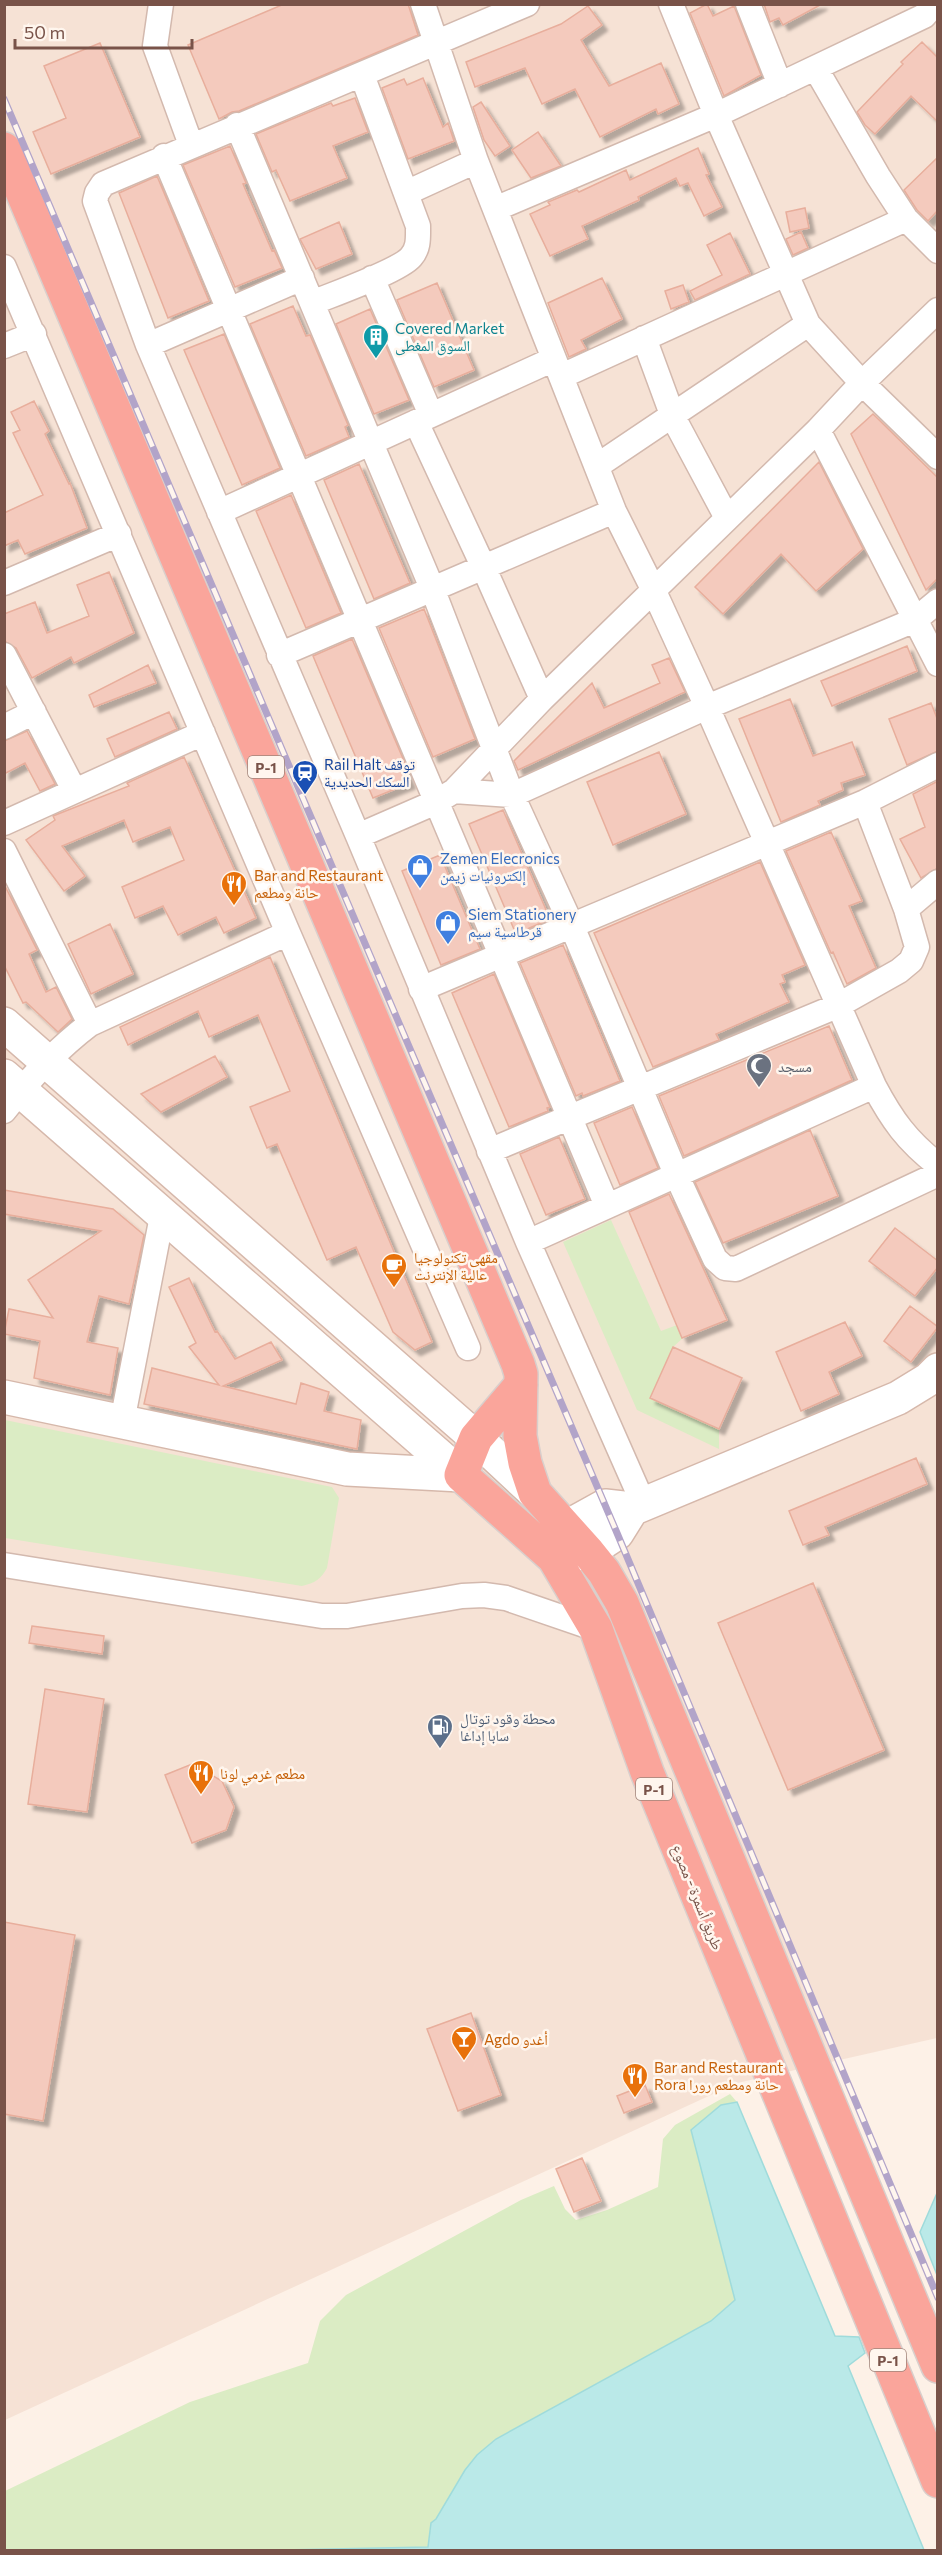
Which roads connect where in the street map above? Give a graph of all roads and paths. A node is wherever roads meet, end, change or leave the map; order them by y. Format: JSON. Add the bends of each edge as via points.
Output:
{"nodes":[{"id":1,"x":160,"y":4,"type":"edge"},
{"id":2,"x":423,"y":4,"type":"edge"},
{"id":3,"x":527,"y":4,"type":"edge"},
{"id":4,"x":671,"y":4,"type":"edge"},
{"id":5,"x":748,"y":4,"type":"edge"},
{"id":6,"x":927,"y":14,"type":"edge"},
{"id":7,"x":437,"y":43,"type":"junction"},
{"id":8,"x":816,"y":69,"type":"junction"},
{"id":9,"x":362,"y":75,"type":"junction"},
{"id":10,"x":780,"y":85,"type":"junction"},
{"id":11,"x":716,"y":115,"type":"junction"},
{"id":12,"x":237,"y":125,"type":"junction"},
{"id":13,"x":191,"y":145,"type":"junction"},
{"id":14,"x":4,"y":149,"type":"edge"},
{"id":15,"x":164,"y":156,"type":"junction"},
{"id":16,"x":476,"y":160,"type":"junction"},
{"id":17,"x":406,"y":193,"type":"junction"},
{"id":18,"x":495,"y":209,"type":"junction"},
{"id":19,"x":906,"y":219,"type":"junction"},
{"id":20,"x":938,"y":251,"type":"edge"},
{"id":21,"x":4,"y":267,"type":"edge"},
{"id":22,"x":787,"y":275,"type":"junction"},
{"id":23,"x":302,"y":278,"type":"junction"},
{"id":24,"x":372,"y":278,"type":"junction"},
{"id":25,"x":312,"y":303,"type":"junction"},
{"id":26,"x":230,"y":309,"type":"junction"},
{"id":27,"x":938,"y":310,"type":"edge"},
{"id":28,"x":808,"y":324,"type":"junction"},
{"id":29,"x":34,"y":334,"type":"junction"},
{"id":30,"x":644,"y":338,"type":"junction"},
{"id":31,"x":148,"y":345,"type":"junction"},
{"id":32,"x":4,"y":346,"type":"edge"},
{"id":33,"x":558,"y":368,"type":"junction"},
{"id":34,"x":862,"y":383,"type":"junction"},
{"id":35,"x":673,"y":417,"type":"junction"},
{"id":36,"x":423,"y":418,"type":"junction"},
{"id":37,"x":818,"y":430,"type":"junction"},
{"id":38,"x":371,"y":442,"type":"junction"},
{"id":39,"x":938,"y":457,"type":"edge"},
{"id":40,"x":597,"y":466,"type":"junction"},
{"id":41,"x":298,"y":475,"type":"junction"},
{"id":42,"x":614,"y":511,"type":"junction"},
{"id":43,"x":219,"y":512,"type":"junction"},
{"id":44,"x":727,"y":518,"type":"junction"},
{"id":45,"x":119,"y":534,"type":"junction"},
{"id":46,"x":483,"y":566,"type":"junction"},
{"id":47,"x":4,"y":583,"type":"edge"},
{"id":48,"x":432,"y":588,"type":"junction"},
{"id":49,"x":653,"y":589,"type":"junction"},
{"id":50,"x":938,"y":601,"type":"edge"},
{"id":51,"x":359,"y":620,"type":"junction"},
{"id":52,"x":915,"y":620,"type":"junction"},
{"id":53,"x":4,"y":655,"type":"edge"},
{"id":54,"x":279,"y":655,"type":"junction"},
{"id":55,"x":938,"y":664,"type":"edge"},
{"id":56,"x":542,"y":699,"type":"junction"},
{"id":57,"x":707,"y":707,"type":"junction"},
{"id":58,"x":34,"y":712,"type":"junction"},
{"id":59,"x":4,"y":727,"type":"edge"},
{"id":60,"x":202,"y":733,"type":"junction"},
{"id":61,"x":493,"y":750,"type":"junction"},
{"id":62,"x":938,"y":765,"type":"edge"},
{"id":63,"x":74,"y":790,"type":"junction"},
{"id":64,"x":512,"y":795,"type":"junction"},
{"id":65,"x":445,"y":797,"type":"junction"},
{"id":66,"x":865,"y":802,"type":"junction"},
{"id":67,"x":4,"y":823,"type":"edge"},
{"id":68,"x":358,"y":836,"type":"junction"},
{"id":69,"x":768,"y":843,"type":"junction"},
{"id":70,"x":4,"y":851,"type":"edge"},
{"id":71,"x":938,"y":882,"type":"edge"},
{"id":72,"x":906,"y":909,"type":"junction"},
{"id":73,"x":571,"y":924,"type":"junction"},
{"id":74,"x":288,"y":933,"type":"junction"},
{"id":75,"x":501,"y":954,"type":"junction"},
{"id":76,"x":421,"y":989,"type":"junction"},
{"id":77,"x":837,"y":1006,"type":"junction"},
{"id":78,"x":4,"y":1024,"type":"edge"},
{"id":79,"x":90,"y":1024,"type":"junction"},
{"id":80,"x":47,"y":1061,"type":"junction"},
{"id":81,"x":874,"y":1086,"type":"junction"},
{"id":82,"x":641,"y":1088,"type":"junction"},
{"id":83,"x":10,"y":1092,"type":"edge"},
{"id":84,"x":569,"y":1116,"type":"junction"},
{"id":85,"x":489,"y":1151,"type":"junction"},
{"id":86,"x":938,"y":1165,"type":"edge"},
{"id":87,"x":676,"y":1174,"type":"junction"},
{"id":88,"x":938,"y":1174,"type":"edge"},
{"id":89,"x":608,"y":1206,"type":"junction"},
{"id":90,"x":162,"y":1216,"type":"junction"},
{"id":91,"x":528,"y":1242,"type":"junction"},
{"id":92,"x":468,"y":1348,"type":"dead end"},
{"id":93,"x":938,"y":1370,"type":"edge"},
{"id":94,"x":520,"y":1385,"type":"junction"},
{"id":95,"x":4,"y":1398,"type":"edge"},
{"id":96,"x":122,"y":1422,"type":"junction"},
{"id":97,"x":476,"y":1438,"type":"junction"},
{"id":98,"x":461,"y":1475,"type":"junction"},
{"id":99,"x":535,"y":1493,"type":"junction"},
{"id":100,"x":638,"y":1506,"type":"junction"},
{"id":101,"x":567,"y":1527,"type":"junction"},
{"id":102,"x":588,"y":1552,"type":"junction"},
{"id":103,"x":554,"y":1558,"type":"junction"},
{"id":104,"x":4,"y":1565,"type":"edge"},
{"id":105,"x":596,"y":1629,"type":"junction"},
{"id":106,"x":686,"y":1757,"type":"junction"},
{"id":107,"x":647,"y":1772,"type":"junction"},
{"id":108,"x":938,"y":2366,"type":"edge"},
{"id":109,"x":938,"y":2481,"type":"edge"}],
"edges":[{"from":1,"to":13,"type":"street","via":[[155,46]]},
{"from":2,"to":7,"type":"street"},
{"from":3,"to":7,"type":"street"},
{"from":4,"to":11,"type":"street"},
{"from":5,"to":10,"type":"street"},
{"from":6,"to":8,"type":"street"},
{"from":7,"to":9,"type":"street"},
{"from":7,"to":16,"type":"street"},
{"from":8,"to":10,"type":"street"},
{"from":8,"to":19,"type":"street"},
{"from":9,"to":12,"type":"street"},
{"from":9,"to":17,"type":"street"},
{"from":10,"to":11,"type":"street"},
{"from":11,"to":18,"type":"street"},
{"from":11,"to":22,"type":"street"},
{"from":12,"to":13,"type":"street"},
{"from":12,"to":23,"type":"street"},
{"from":13,"to":15,"type":"street"},
{"from":14,"to":94,"type":"highway","number":"P-1","via":[[514,1353],[521,1374]]},
{"from":15,"to":26,"type":"street"},
{"from":15,"to":31,"type":"street","via":[[103,183],[95,201]]},
{"from":16,"to":17,"type":"street"},
{"from":16,"to":18,"type":"street"},
{"from":17,"to":24,"type":"street","via":[[418,226],[418,243],[410,258]]},
{"from":18,"to":33,"type":"street"},
{"from":19,"to":20,"type":"street"},
{"from":19,"to":22,"type":"street"},
{"from":21,"to":29,"type":"street"},
{"from":22,"to":28,"type":"street"},
{"from":22,"to":30,"type":"street"},
{"from":23,"to":25,"type":"street"},
{"from":23,"to":26,"type":"street"},
{"from":24,"to":25,"type":"street"},
{"from":24,"to":36,"type":"street"},
{"from":25,"to":38,"type":"street"},
{"from":26,"to":31,"type":"street"},
{"from":26,"to":41,"type":"street"},
{"from":27,"to":34,"type":"street"},
{"from":28,"to":34,"type":"street"},
{"from":28,"to":35,"type":"street"},
{"from":29,"to":32,"type":"street"},
{"from":29,"to":45,"type":"street"},
{"from":30,"to":33,"type":"street"},
{"from":30,"to":35,"type":"street"},
{"from":31,"to":43,"type":"street"},
{"from":33,"to":36,"type":"street"},
{"from":33,"to":40,"type":"street"},
{"from":34,"to":37,"type":"street"},
{"from":34,"to":39,"type":"street"},
{"from":35,"to":40,"type":"street"},
{"from":35,"to":44,"type":"street"},
{"from":36,"to":38,"type":"street"},
{"from":36,"to":46,"type":"street"},
{"from":37,"to":44,"type":"street"},
{"from":37,"to":52,"type":"street"},
{"from":38,"to":41,"type":"street"},
{"from":38,"to":48,"type":"street"},
{"from":40,"to":42,"type":"street"},
{"from":41,"to":43,"type":"street"},
{"from":41,"to":51,"type":"street"},
{"from":42,"to":46,"type":"street"},
{"from":42,"to":49,"type":"street"},
{"from":43,"to":54,"type":"street"},
{"from":44,"to":49,"type":"street"},
{"from":45,"to":47,"type":"street"},
{"from":45,"to":60,"type":"street"},
{"from":46,"to":48,"type":"street"},
{"from":46,"to":56,"type":"street"},
{"from":48,"to":51,"type":"street"},
{"from":48,"to":61,"type":"street"},
{"from":49,"to":56,"type":"street"},
{"from":49,"to":57,"type":"street"},
{"from":50,"to":52,"type":"street"},
{"from":51,"to":54,"type":"street"},
{"from":51,"to":65,"type":"street"},
{"from":52,"to":55,"type":"street"},
{"from":52,"to":57,"type":"street"},
{"from":53,"to":58,"type":"street"},
{"from":54,"to":68,"type":"street"},
{"from":56,"to":61,"type":"street"},
{"from":57,"to":64,"type":"street"},
{"from":57,"to":69,"type":"street"},
{"from":58,"to":59,"type":"street"},
{"from":58,"to":63,"type":"street"},
{"from":60,"to":63,"type":"street"},
{"from":60,"to":74,"type":"street"},
{"from":61,"to":64,"type":"street"},
{"from":61,"to":65,"type":"street"},
{"from":62,"to":66,"type":"street"},
{"from":63,"to":67,"type":"street"},
{"from":64,"to":65,"type":"street"},
{"from":64,"to":73,"type":"street"},
{"from":65,"to":68,"type":"street"},
{"from":65,"to":75,"type":"street"},
{"from":66,"to":69,"type":"street"},
{"from":66,"to":72,"type":"street"},
{"from":68,"to":76,"type":"street"},
{"from":69,"to":73,"type":"street"},
{"from":69,"to":77,"type":"street"},
{"from":70,"to":79,"type":"street"},
{"from":71,"to":72,"type":"street"},
{"from":72,"to":77,"type":"street","via":[[917,947],[911,961]]},
{"from":73,"to":75,"type":"street"},
{"from":73,"to":82,"type":"street"},
{"from":74,"to":79,"type":"street"},
{"from":74,"to":92,"type":"street"},
{"from":75,"to":76,"type":"street"},
{"from":75,"to":84,"type":"street"},
{"from":76,"to":85,"type":"street"},
{"from":77,"to":81,"type":"street"},
{"from":77,"to":82,"type":"street"},
{"from":78,"to":80,"type":"street"},
{"from":79,"to":80,"type":"street"},
{"from":80,"to":83,"type":"street"},
{"from":80,"to":97,"type":"street"},
{"from":81,"to":86,"type":"street","via":[[898,1128]]},
{"from":81,"to":87,"type":"street"},
{"from":82,"to":84,"type":"street"},
{"from":82,"to":87,"type":"street"},
{"from":83,"to":90,"type":"street"},
{"from":84,"to":85,"type":"street"},
{"from":84,"to":89,"type":"street"},
{"from":85,"to":91,"type":"street"},
{"from":87,"to":88,"type":"street","via":[[716,1259],[725,1268],[736,1269]]},
{"from":87,"to":89,"type":"street"},
{"from":89,"to":91,"type":"street"},
{"from":90,"to":96,"type":"street"},
{"from":90,"to":98,"type":"street"},
{"from":91,"to":100,"type":"street"},
{"from":93,"to":100,"type":"street","via":[[898,1398]]},
{"from":94,"to":97,"type":"highway"},
{"from":94,"to":99,"type":"highway","number":"P-1","via":[[520,1436]]},
{"from":95,"to":96,"type":"street"},
{"from":96,"to":98,"type":"street","via":[[347,1469]]},
{"from":97,"to":98,"type":"highway"},
{"from":97,"to":99,"type":"street"},
{"from":98,"to":103,"type":"highway","name":"طريق أسمرة - مصوع","number":"P-1"},
{"from":99,"to":101,"type":"highway","number":"P-1"},
{"from":100,"to":101,"type":"street","via":[[605,1506]]},
{"from":100,"to":102,"type":"street","via":[[617,1533]]},
{"from":101,"to":102,"type":"highway","number":"P-1"},
{"from":101,"to":103,"type":"street"},
{"from":102,"to":103,"type":"street"},
{"from":102,"to":106,"type":"highway","number":"P-1","via":[[622,1603]]},
{"from":103,"to":105,"type":"highway","name":"طريق أسمرة - مصوع","number":"P-1"},
{"from":104,"to":105,"type":"street","via":[[321,1616],[347,1616],[484,1595],[506,1598]]},
{"from":105,"to":107,"type":"highway","name":"طريق أسمرة - مصوع","number":"P-1"},
{"from":106,"to":107,"type":"highway"},
{"from":106,"to":108,"type":"highway","number":"P-1"},
{"from":107,"to":109,"type":"highway","name":"طريق أسمرة - مصوع","number":"P-1"}]}
